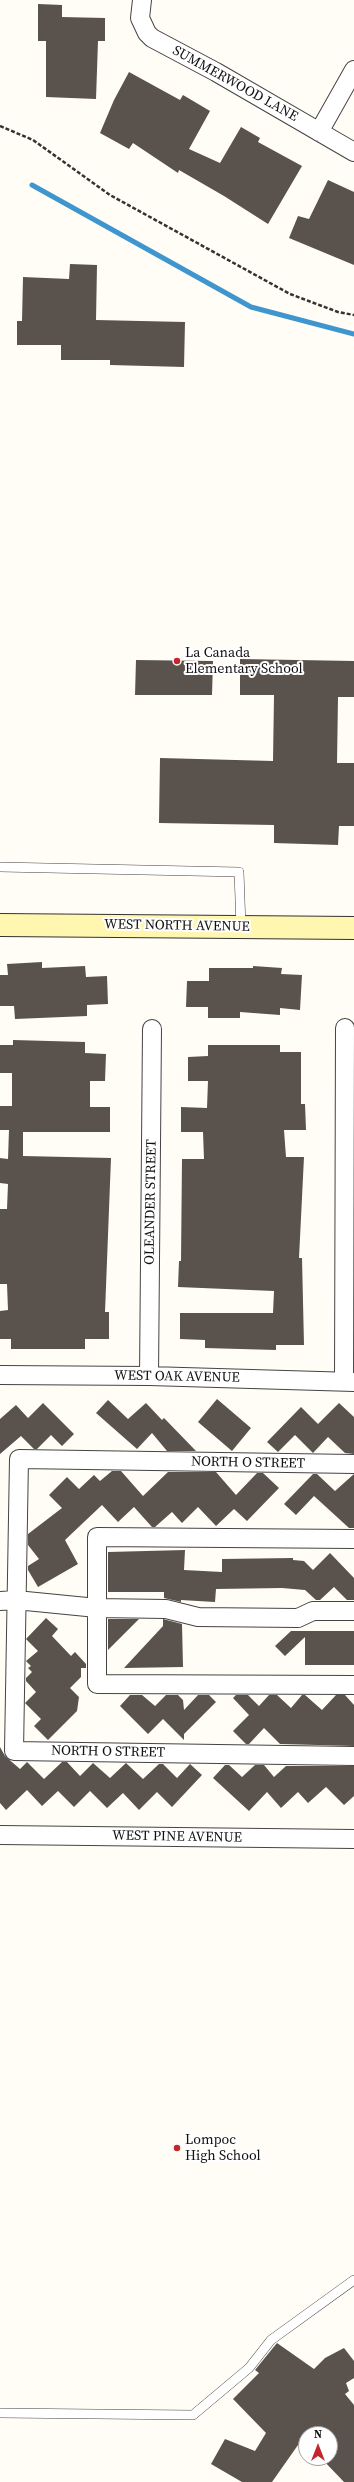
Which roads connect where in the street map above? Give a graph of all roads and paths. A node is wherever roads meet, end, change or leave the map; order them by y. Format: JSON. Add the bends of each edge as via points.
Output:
{"nodes":[{"id":1,"x":142,"y":0,"type":"edge"},
{"id":2,"x":354,"y":70,"type":"edge"},
{"id":3,"x":0,"y":126,"type":"edge"},
{"id":4,"x":319,"y":132,"type":"junction"},
{"id":5,"x":354,"y":152,"type":"edge"},
{"id":6,"x":354,"y":315,"type":"edge"},
{"id":7,"x":0,"y":867,"type":"edge"},
{"id":8,"x":0,"y":925,"type":"edge"},
{"id":9,"x":241,"y":927,"type":"junction"},
{"id":10,"x":354,"y":928,"type":"edge"},
{"id":11,"x":345,"y":1028,"type":"dead end"},
{"id":12,"x":152,"y":1029,"type":"dead end"},
{"id":13,"x":0,"y":1375,"type":"edge"},
{"id":14,"x":149,"y":1376,"type":"junction"},
{"id":15,"x":349,"y":1382,"type":"edge"},
{"id":16,"x":354,"y":1464,"type":"edge"},
{"id":17,"x":354,"y":1539,"type":"edge"},
{"id":18,"x":8,"y":1601,"type":"edge"},
{"id":19,"x":97,"y":1608,"type":"junction"},
{"id":20,"x":354,"y":1611,"type":"edge"},
{"id":21,"x":354,"y":1685,"type":"edge"},
{"id":22,"x":354,"y":1756,"type":"edge"},
{"id":23,"x":0,"y":1835,"type":"edge"},
{"id":24,"x":354,"y":1839,"type":"edge"},
{"id":25,"x":354,"y":2280,"type":"edge"},
{"id":26,"x":0,"y":2413,"type":"edge"}],
"edges":[{"from":1,"to":4,"type":"street","name":"SUMMERWOOD LANE","via":[[140,18],[152,38]]},
{"from":2,"to":4,"type":"street"},
{"from":3,"to":6,"type":"path","via":[[44,146],[110,194],[290,294],[338,312]]},
{"from":4,"to":5,"type":"street","name":"SUMMERWOOD LANE"},
{"from":7,"to":9,"type":"lane","via":[[239,872]]},
{"from":8,"to":9,"type":"street","name":"WEST NORTH AVENUE"},
{"from":9,"to":10,"type":"street","name":"WEST NORTH AVENUE"},
{"from":11,"to":15,"type":"street"},
{"from":12,"to":14,"type":"street","name":"OLEANDER STREET"},
{"from":13,"to":14,"type":"street","name":"WEST OAK AVENUE"},
{"from":14,"to":15,"type":"street","name":"WEST OAK AVENUE"},
{"from":16,"to":18,"type":"street","name":"NORTH O STREET","via":[[19,1459]]},
{"from":17,"to":19,"type":"street","via":[[97,1538]]},
{"from":18,"to":19,"type":"street"},
{"from":18,"to":22,"type":"street","name":"NORTH O STREET","via":[[14,1751]]},
{"from":19,"to":20,"type":"street","via":[[166,1609],[198,1617],[216,1618],[298,1618],[313,1611]]},
{"from":19,"to":21,"type":"street","via":[[97,1684]]},
{"from":23,"to":24,"type":"street","name":"WEST PINE AVENUE"},
{"from":25,"to":26,"type":"lane","via":[[270,2340],[249,2368],[193,2415]]}]}
